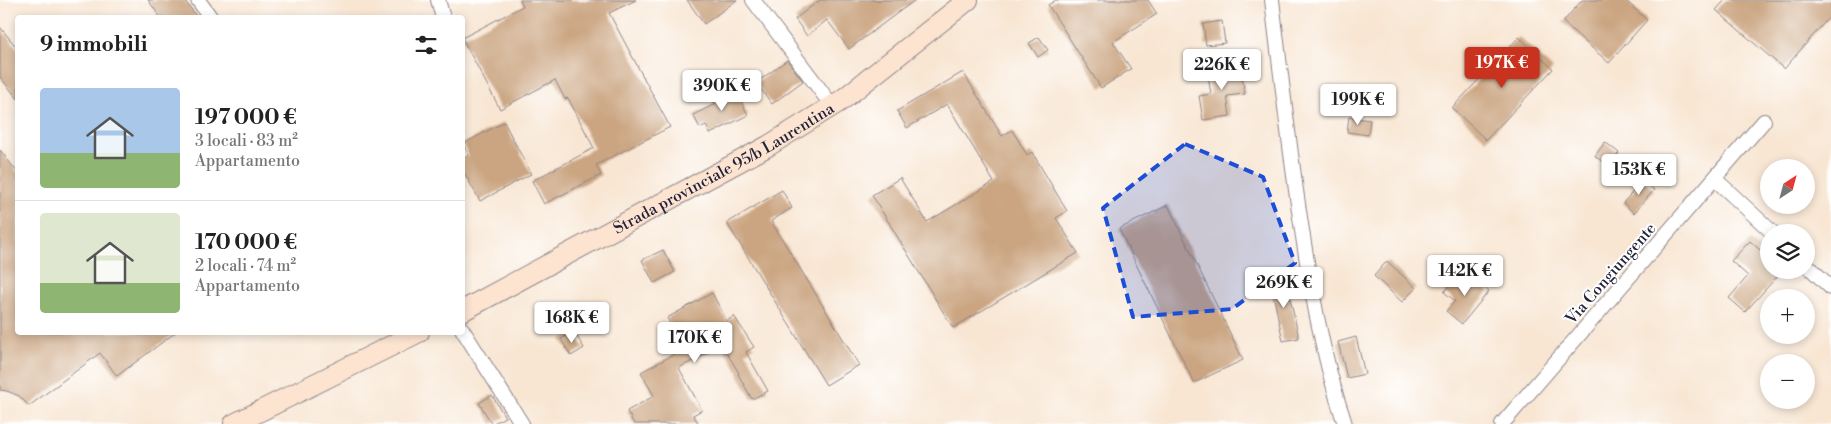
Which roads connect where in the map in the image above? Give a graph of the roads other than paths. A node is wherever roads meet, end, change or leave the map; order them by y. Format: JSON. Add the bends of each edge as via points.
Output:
{"nodes":[{"id":1,"x":198,"y":0,"type":"edge"},
{"id":2,"x":438,"y":0,"type":"edge"},
{"id":3,"x":753,"y":0,"type":"edge"},
{"id":4,"x":968,"y":0,"type":"edge"},
{"id":5,"x":1272,"y":0,"type":"edge"},
{"id":6,"x":209,"y":15,"type":"edge"},
{"id":7,"x":442,"y":15,"type":"edge"},
{"id":8,"x":833,"y":107,"type":"junction"},
{"id":9,"x":1764,"y":122,"type":"dead end"},
{"id":10,"x":1715,"y":179,"type":"junction"},
{"id":11,"x":1763,"y":224,"type":"edge"},
{"id":12,"x":1815,"y":273,"type":"edge"},
{"id":13,"x":1831,"y":288,"type":"edge"},
{"id":14,"x":465,"y":309,"type":"edge"},
{"id":15,"x":465,"y":334,"type":"edge"},
{"id":16,"x":413,"y":335,"type":"edge"},
{"id":17,"x":234,"y":424,"type":"edge"},
{"id":18,"x":522,"y":424,"type":"edge"},
{"id":19,"x":1345,"y":424,"type":"edge"},
{"id":20,"x":1502,"y":424,"type":"edge"}],
"edges":[{"from":1,"to":6,"type":"street"},
{"from":2,"to":7,"type":"street"},
{"from":3,"to":8,"type":"street"},
{"from":4,"to":8,"type":"main road","name":"Strada provinciale 95/b Laurentina"},
{"from":5,"to":19,"type":"street","via":[[1308,271]]},
{"from":8,"to":14,"type":"main road","name":"Strada provinciale 95/b Laurentina","via":[[768,146]]},
{"from":9,"to":10,"type":"street","name":"Via Congiungente"},
{"from":10,"to":11,"type":"street"},
{"from":10,"to":20,"type":"street","name":"Via Congiungente"},
{"from":12,"to":13,"type":"street"},
{"from":15,"to":18,"type":"street"},
{"from":16,"to":17,"type":"main road"}]}
